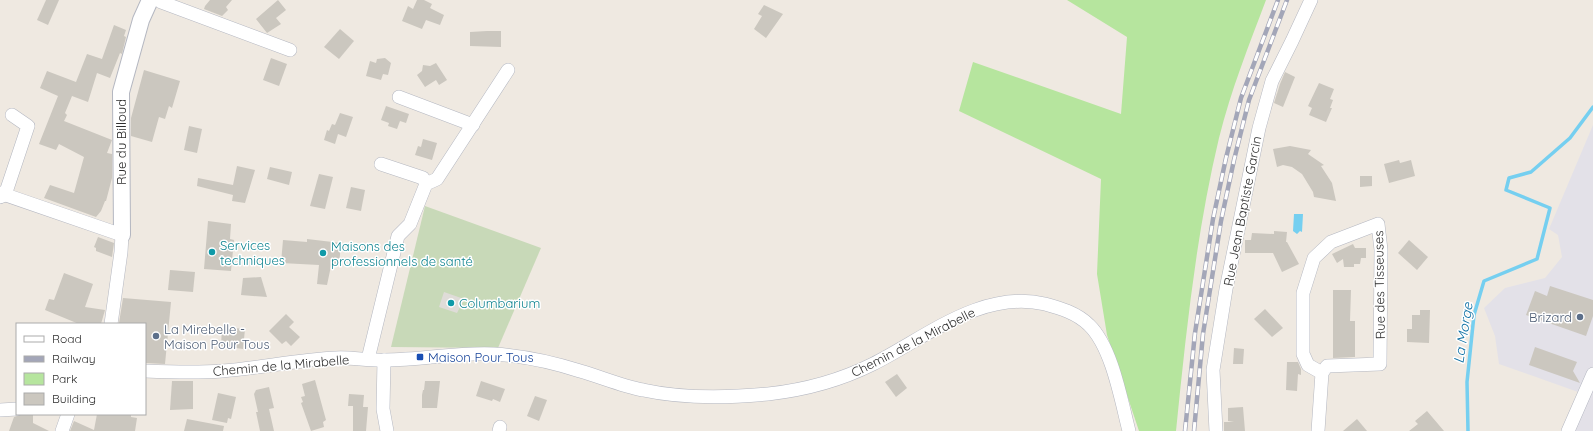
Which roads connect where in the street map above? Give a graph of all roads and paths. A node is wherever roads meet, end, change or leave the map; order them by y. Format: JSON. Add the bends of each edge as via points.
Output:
{"nodes":[{"id":1,"x":1311,"y":0,"type":"edge"},
{"id":2,"x":159,"y":1,"type":"edge"},
{"id":3,"x":290,"y":50,"type":"dead end"},
{"id":4,"x":508,"y":70,"type":"dead end"},
{"id":5,"x":399,"y":97,"type":"dead end"},
{"id":6,"x":12,"y":115,"type":"dead end"},
{"id":7,"x":473,"y":125,"type":"junction"},
{"id":8,"x":381,"y":164,"type":"dead end"},
{"id":9,"x":426,"y":184,"type":"junction"},
{"id":10,"x":2,"y":195,"type":"edge"},
{"id":11,"x":122,"y":235,"type":"junction"},
{"id":12,"x":111,"y":323,"type":"edge"},
{"id":13,"x":368,"y":359,"type":"junction"},
{"id":14,"x":384,"y":360,"type":"junction"},
{"id":15,"x":146,"y":371,"type":"edge"},
{"id":16,"x":1322,"y":373,"type":"junction"},
{"id":17,"x":1593,"y":374,"type":"edge"},
{"id":18,"x":16,"y":409,"type":"edge"},
{"id":19,"x":0,"y":410,"type":"edge"},
{"id":20,"x":68,"y":415,"type":"edge"},
{"id":21,"x":62,"y":431,"type":"edge"},
{"id":22,"x":388,"y":431,"type":"edge"},
{"id":23,"x":1129,"y":431,"type":"edge"},
{"id":24,"x":1216,"y":431,"type":"edge"},
{"id":25,"x":1318,"y":431,"type":"edge"},
{"id":26,"x":1568,"y":431,"type":"edge"}],
"edges":[{"from":1,"to":24,"type":"street","name":"Rue Jean Baptiste Garcin","via":[[1272,81],[1259,128],[1226,289],[1213,370]]},
{"from":2,"to":3,"type":"street"},
{"from":2,"to":11,"type":"street","name":"Rue du Billoud","via":[[141,20],[121,92]]},
{"from":4,"to":7,"type":"street"},
{"from":5,"to":7,"type":"street"},
{"from":6,"to":10,"type":"street","via":[[28,126]]},
{"from":7,"to":9,"type":"street","via":[[437,179]]},
{"from":8,"to":9,"type":"street","via":[[423,178]]},
{"from":9,"to":13,"type":"street","via":[[410,224],[398,236]]},
{"from":10,"to":11,"type":"street"},
{"from":11,"to":12,"type":"street"},
{"from":13,"to":14,"type":"street","name":"Chemin de la Mirabelle"},
{"from":13,"to":15,"type":"street","name":"Chemin de la Mirabelle","via":[[312,359],[221,371]]},
{"from":14,"to":22,"type":"street","via":[[382,409]]},
{"from":14,"to":23,"type":"street","name":"Chemin de la Mirabelle","via":[[480,354],[521,356],[552,362],[640,390],[675,396],[723,397],[769,394],[841,378],[872,365],[942,324],[972,311],[997,304],[1042,303],[1076,315],[1097,334],[1115,378]]},
{"from":16,"to":16,"type":"street","name":"Rue des Tisseuses","via":[[1327,366],[1380,364],[1381,250],[1378,224],[1331,242],[1314,258],[1303,293],[1303,354],[1308,365]]},
{"from":16,"to":25,"type":"street"},
{"from":17,"to":26,"type":"street"},
{"from":18,"to":19,"type":"street"},
{"from":20,"to":21,"type":"street"}]}
